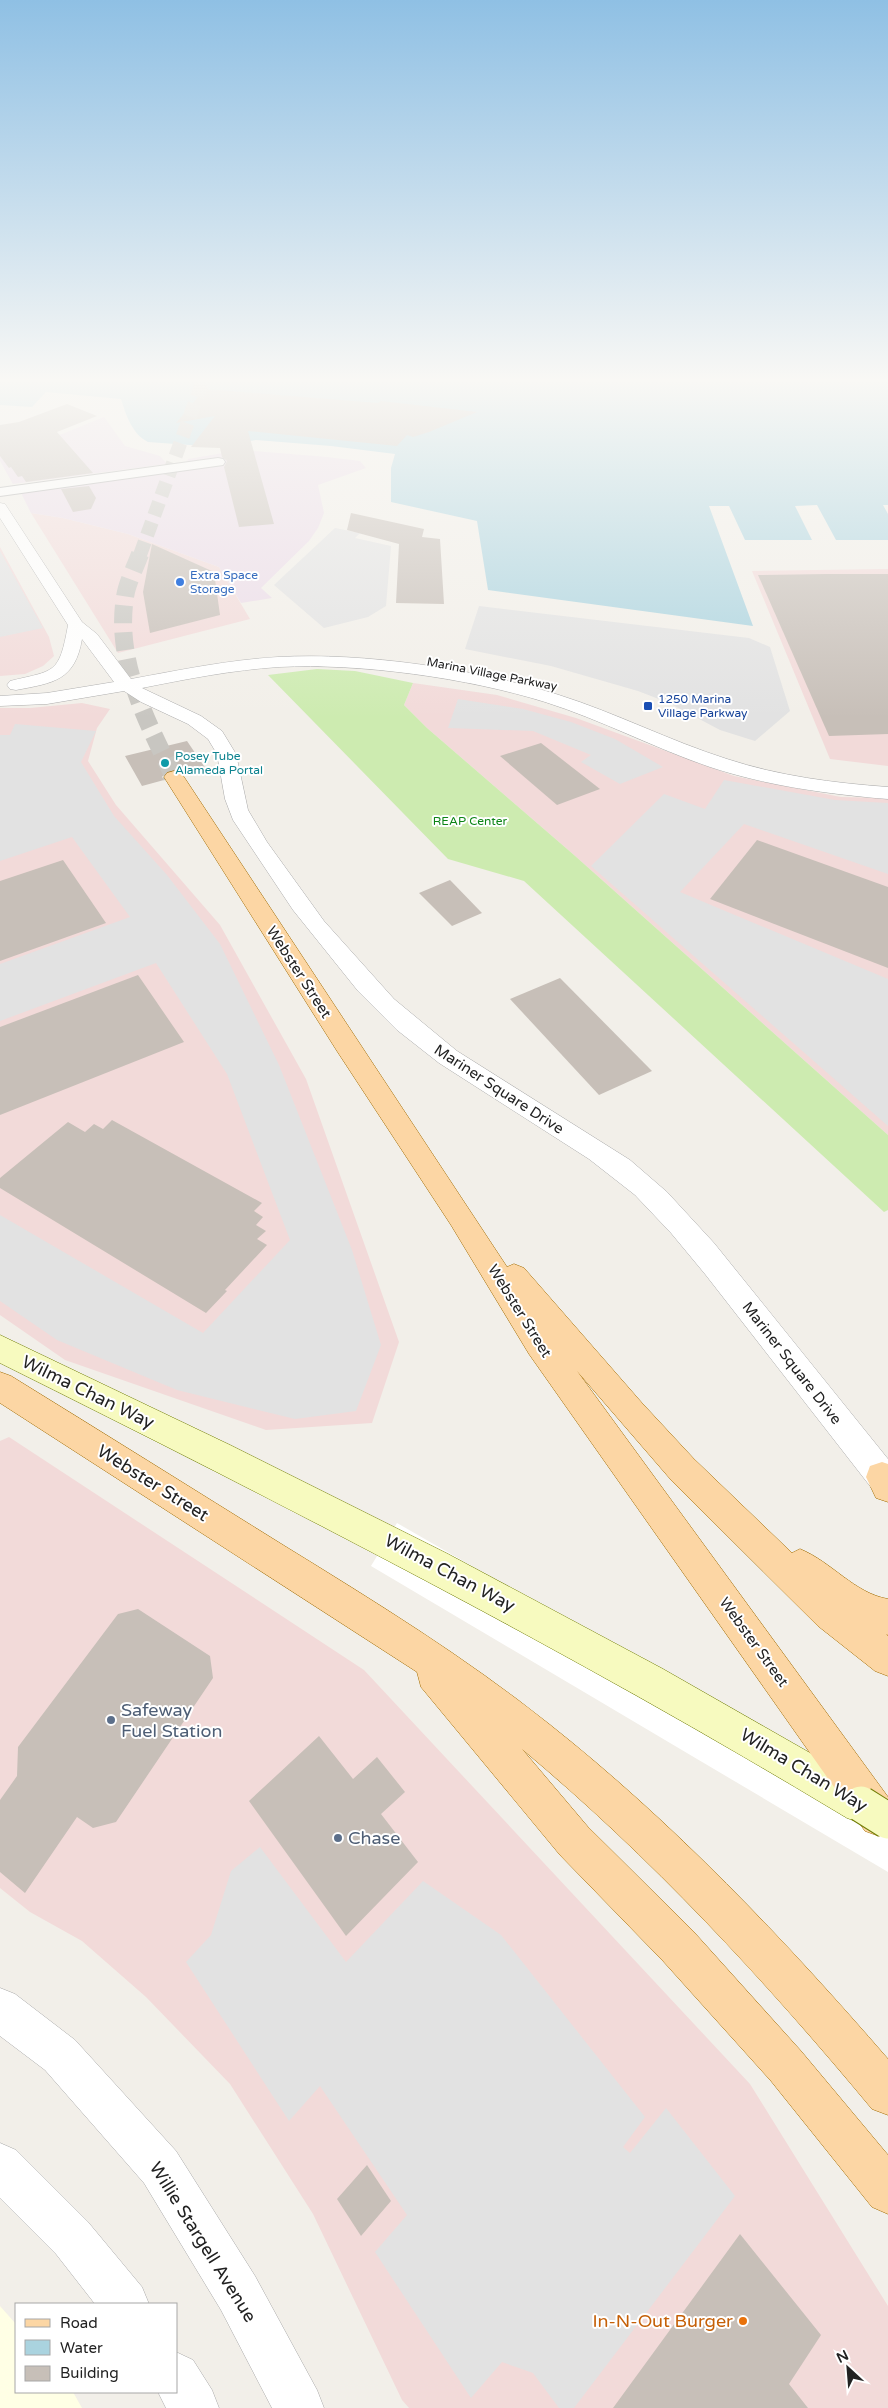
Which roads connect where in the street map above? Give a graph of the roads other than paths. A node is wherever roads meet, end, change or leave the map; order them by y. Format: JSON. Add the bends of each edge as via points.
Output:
{"nodes":[{"id":1,"x":0,"y":507,"type":"edge"},
{"id":2,"x":76,"y":625,"type":"junction"},
{"id":3,"x":236,"y":666,"type":"junction"},
{"id":4,"x":121,"y":679,"type":"junction"},
{"id":5,"x":8,"y":685,"type":"edge"},
{"id":6,"x":0,"y":701,"type":"edge"},
{"id":7,"x":206,"y":727,"type":"junction"},
{"id":8,"x":174,"y":778,"type":"tunnel mouth"},
{"id":9,"x":888,"y":778,"type":"edge"},
{"id":10,"x":888,"y":793,"type":"edge"},
{"id":11,"x":462,"y":1217,"type":"junction"},
{"id":12,"x":0,"y":1348,"type":"edge"},
{"id":13,"x":0,"y":1386,"type":"edge"},
{"id":14,"x":886,"y":1482,"type":"edge"},
{"id":15,"x":734,"y":1520,"type":"junction"},
{"id":16,"x":888,"y":1617,"type":"edge"},
{"id":17,"x":409,"y":1644,"type":"junction"},
{"id":18,"x":888,"y":1658,"type":"edge"},
{"id":19,"x":888,"y":1821,"type":"edge"},
{"id":20,"x":888,"y":1831,"type":"edge"},
{"id":21,"x":0,"y":2009,"type":"edge"},
{"id":22,"x":888,"y":2093,"type":"edge"},
{"id":23,"x":0,"y":2166,"type":"edge"},
{"id":24,"x":888,"y":2191,"type":"edge"},
{"id":25,"x":124,"y":2303,"type":"edge"},
{"id":26,"x":178,"y":2380,"type":"edge"},
{"id":27,"x":194,"y":2408,"type":"edge"},
{"id":28,"x":299,"y":2408,"type":"edge"}],
"edges":[{"from":1,"to":2,"type":"street","name":"Mariner Square Drive"},
{"from":2,"to":4,"type":"street","name":"Mariner Square Drive","via":[[90,633]]},
{"from":2,"to":5,"type":"street","via":[[72,655],[64,669],[40,681]]},
{"from":3,"to":4,"type":"street","name":"Marina Village Parkway"},
{"from":3,"to":7,"type":"street","via":[[207,676],[189,691],[191,708]]},
{"from":3,"to":10,"type":"street","name":"Marina Village Parkway","via":[[302,661],[346,662],[501,687],[572,705],[743,770],[815,785]]},
{"from":4,"to":5,"type":"street"},
{"from":4,"to":6,"type":"street","via":[[58,698]]},
{"from":4,"to":7,"type":"street","name":"Mariner Square Drive","via":[[150,700]]},
{"from":4,"to":9,"type":"street","name":"Marina Village Parkway","via":[[209,656],[260,650],[321,649],[396,656],[559,687],[754,758],[818,771]]},
{"from":7,"to":14,"type":"street","name":"Mariner Square Drive","via":[[225,748],[230,761],[232,790],[243,819],[304,909],[366,986],[440,1054],[595,1150],[659,1202],[737,1292]]},
{"from":8,"to":11,"type":"main road","name":"Webster Street","via":[[350,1052]]},
{"from":11,"to":15,"type":"main road","via":[[631,1413]]},
{"from":11,"to":20,"type":"main road","name":"Webster Street","via":[[540,1345]]},
{"from":12,"to":19,"type":"main road","name":"Wilma Chan Way","bridge":true,"via":[[477,1586],[656,1684]]},
{"from":13,"to":17,"type":"main road","name":"Webster Street"},
{"from":15,"to":16,"type":"main road","via":[[859,1608]]},
{"from":15,"to":18,"type":"main road","via":[[830,1614]]},
{"from":17,"to":22,"type":"main road","name":"Webster Street","via":[[568,1763],[660,1847],[766,1955]]},
{"from":17,"to":24,"type":"main road","via":[[574,1840],[684,1953],[786,2066]]},
{"from":21,"to":28,"type":"street","name":"Willie Stargell Avenue","via":[[60,2055],[160,2168],[238,2293]]},
{"from":23,"to":25,"type":"street","via":[[72,2238]]},
{"from":26,"to":27,"type":"street"}]}
